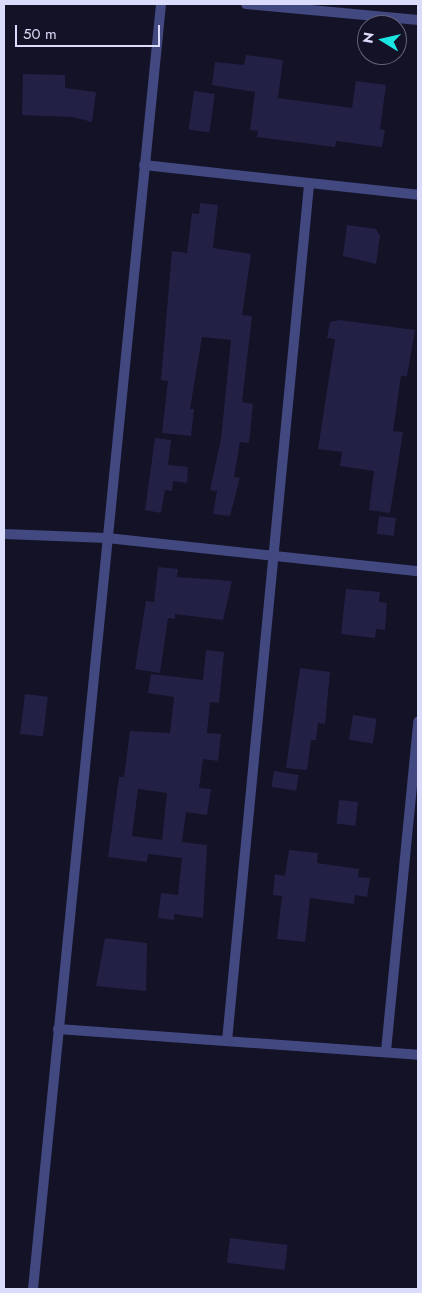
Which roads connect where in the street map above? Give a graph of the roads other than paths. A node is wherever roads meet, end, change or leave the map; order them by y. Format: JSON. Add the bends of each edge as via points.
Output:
{"nodes":[{"id":1,"x":161,"y":4,"type":"edge"},
{"id":2,"x":246,"y":4,"type":"edge"},
{"id":3,"x":418,"y":20,"type":"edge"},
{"id":4,"x":144,"y":165,"type":"junction"},
{"id":5,"x":309,"y":185,"type":"junction"},
{"id":6,"x":418,"y":195,"type":"edge"},
{"id":7,"x":4,"y":534,"type":"edge"},
{"id":8,"x":107,"y":538,"type":"junction"},
{"id":9,"x":270,"y":555,"type":"junction"},
{"id":10,"x":418,"y":571,"type":"edge"},
{"id":11,"x":418,"y":722,"type":"edge"},
{"id":12,"x":58,"y":1029,"type":"junction"},
{"id":13,"x":227,"y":1041,"type":"junction"},
{"id":14,"x":386,"y":1051,"type":"junction"},
{"id":15,"x":418,"y":1055,"type":"edge"},
{"id":16,"x":33,"y":1289,"type":"edge"}],
"edges":[{"from":1,"to":4,"type":"street"},
{"from":2,"to":3,"type":"street"},
{"from":4,"to":5,"type":"street"},
{"from":4,"to":8,"type":"street"},
{"from":5,"to":6,"type":"street"},
{"from":5,"to":9,"type":"street"},
{"from":7,"to":8,"type":"street"},
{"from":8,"to":9,"type":"street"},
{"from":8,"to":12,"type":"street"},
{"from":9,"to":10,"type":"street"},
{"from":9,"to":13,"type":"street"},
{"from":11,"to":14,"type":"street"},
{"from":12,"to":13,"type":"street"},
{"from":12,"to":16,"type":"street"},
{"from":13,"to":14,"type":"street"},
{"from":14,"to":15,"type":"street"}]}
